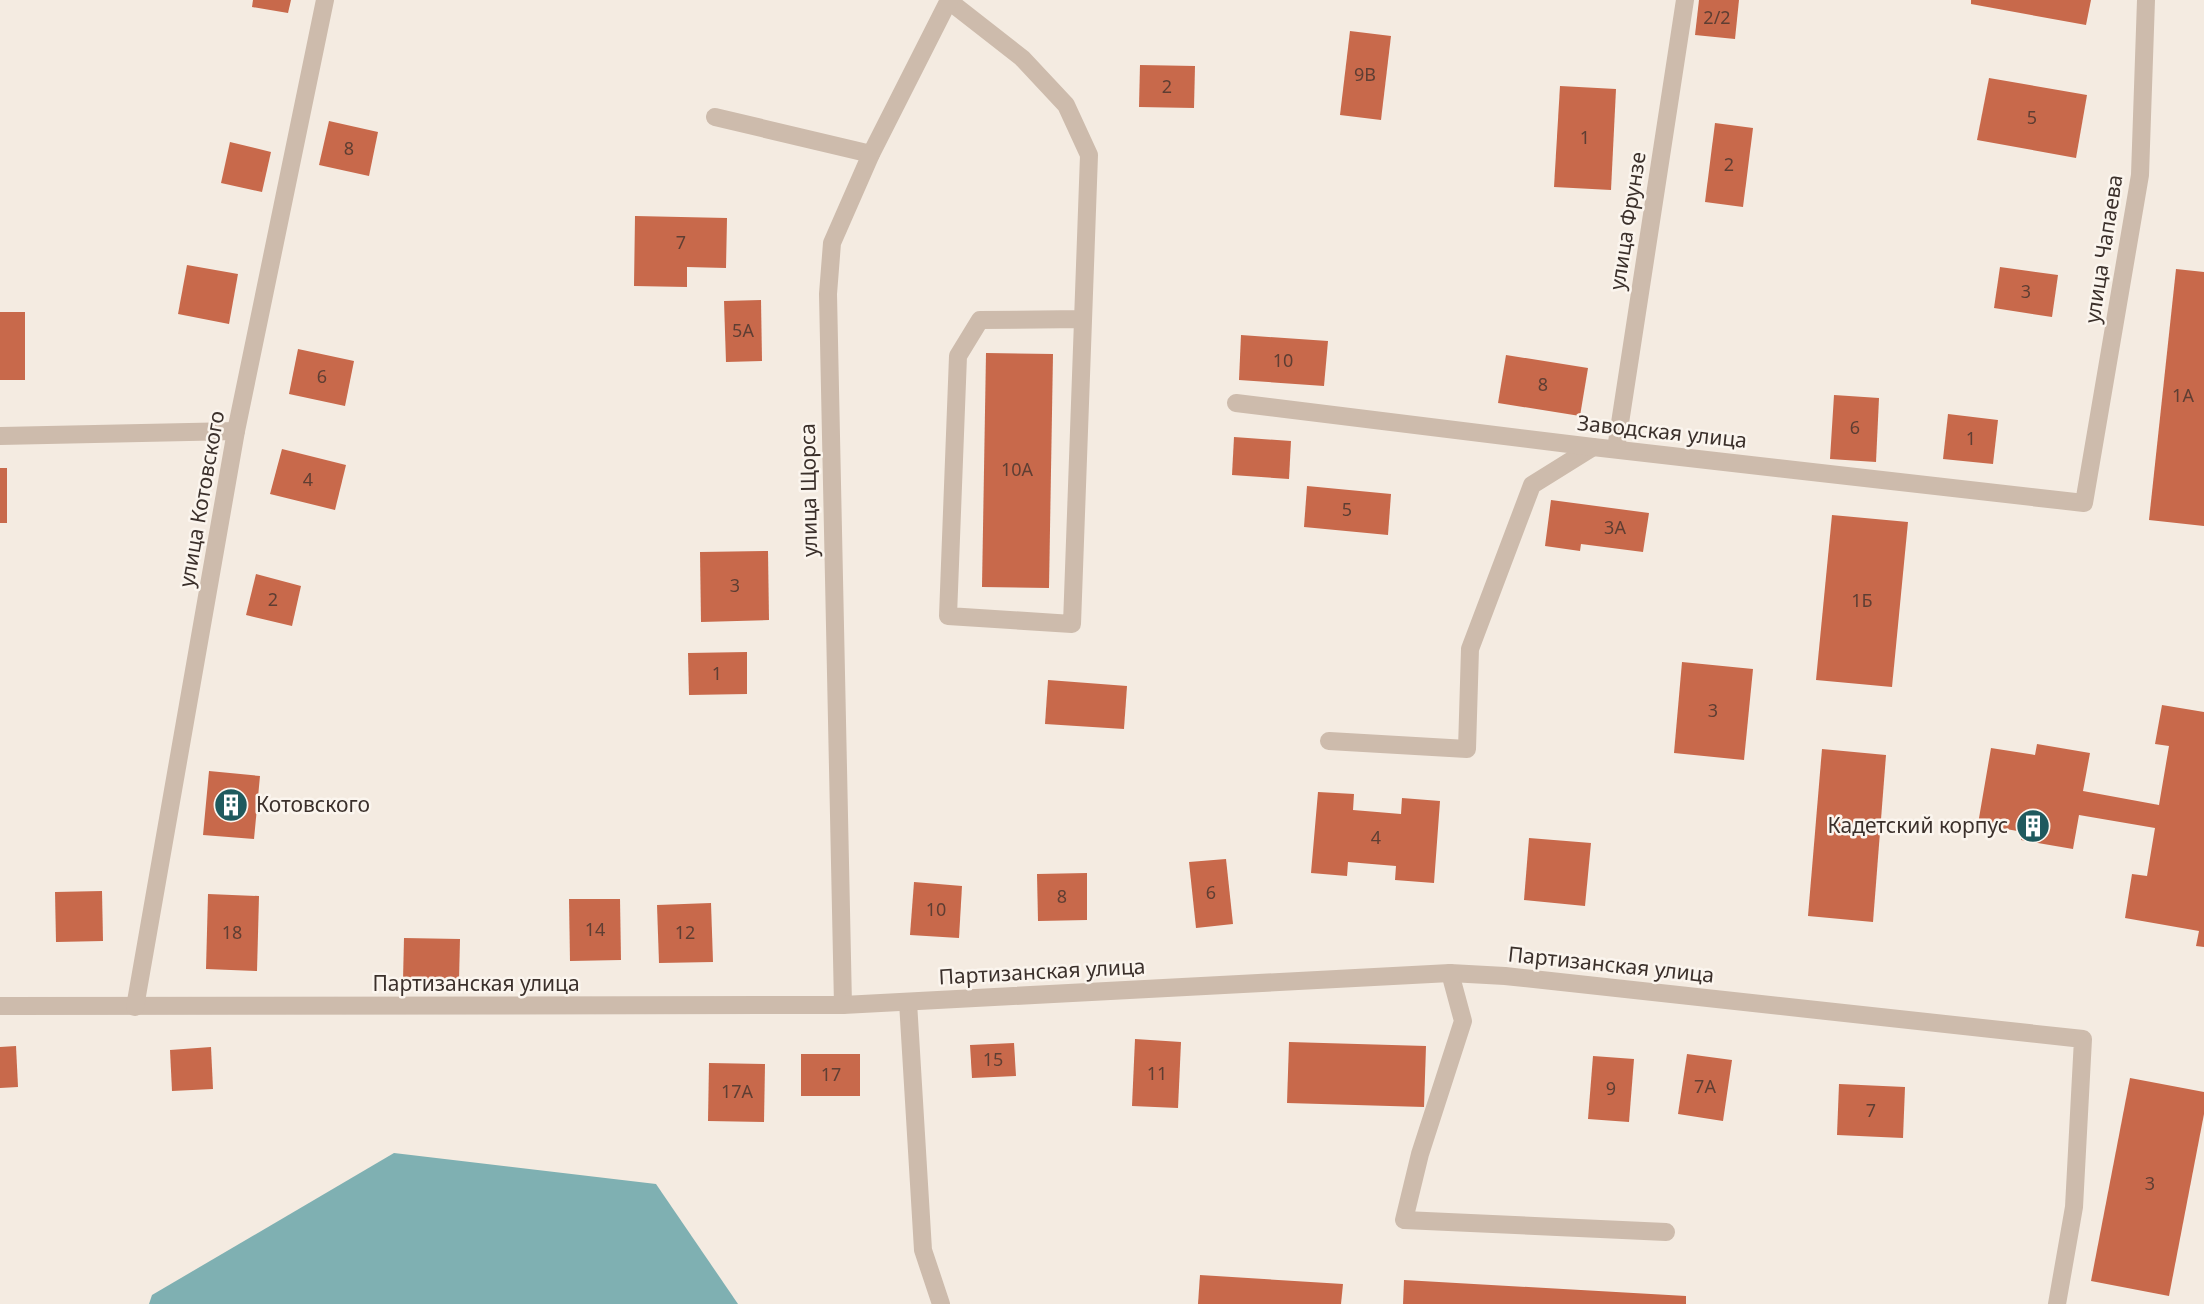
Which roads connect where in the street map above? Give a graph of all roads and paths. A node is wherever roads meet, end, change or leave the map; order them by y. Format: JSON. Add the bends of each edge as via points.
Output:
{"nodes":[{"id":1,"x":325,"y":0,"type":"edge"},
{"id":2,"x":949,"y":0,"type":"edge"},
{"id":3,"x":1685,"y":0,"type":"edge"},
{"id":4,"x":2146,"y":0,"type":"edge"},
{"id":5,"x":715,"y":117,"type":"dead end"},
{"id":6,"x":871,"y":154,"type":"junction"},
{"id":7,"x":1083,"y":320,"type":"junction"},
{"id":8,"x":1236,"y":403,"type":"dead end"},
{"id":9,"x":236,"y":431,"type":"junction"},
{"id":10,"x":0,"y":436,"type":"edge"},
{"id":11,"x":1593,"y":447,"type":"junction"},
{"id":12,"x":1616,"y":449,"type":"junction"},
{"id":13,"x":2084,"y":503,"type":"joint"},
{"id":14,"x":1329,"y":741,"type":"dead end"},
{"id":15,"x":1450,"y":973,"type":"junction"},
{"id":16,"x":908,"y":1002,"type":"junction"},
{"id":17,"x":843,"y":1005,"type":"junction"},
{"id":18,"x":0,"y":1006,"type":"edge"},
{"id":19,"x":135,"y":1007,"type":"junction"},
{"id":20,"x":1666,"y":1232,"type":"dead end"},
{"id":21,"x":941,"y":1304,"type":"edge"},
{"id":22,"x":2057,"y":1304,"type":"edge"}],
"edges":[{"from":1,"to":9,"type":"street","name":"улица Котовского"},
{"from":2,"to":6,"type":"street","name":"улица Щорса"},
{"from":2,"to":7,"type":"street","via":[[1022,58],[1066,105],[1089,155]]},
{"from":3,"to":12,"type":"street","name":"улица Фрунзе"},
{"from":4,"to":13,"type":"street","name":"улица Чапаева","via":[[2140,175]]},
{"from":5,"to":6,"type":"street"},
{"from":6,"to":17,"type":"street","name":"улица Щорса","via":[[832,243],[828,294]]},
{"from":7,"to":7,"type":"street","via":[[1072,625],[948,616],[958,356],[980,320]]},
{"from":8,"to":11,"type":"street","name":"Заводская улица"},
{"from":9,"to":10,"type":"street"},
{"from":9,"to":19,"type":"street","name":"улица Котовского"},
{"from":11,"to":12,"type":"street","name":"Заводская улица"},
{"from":11,"to":14,"type":"street","via":[[1532,485],[1470,649],[1467,749]]},
{"from":12,"to":13,"type":"street","name":"Заводская улица"},
{"from":15,"to":16,"type":"street","name":"Партизанская улица"},
{"from":15,"to":20,"type":"street","via":[[1463,1021],[1404,1220]]},
{"from":15,"to":22,"type":"street","name":"Партизанская улица","via":[[2083,1039],[2074,1207]]},
{"from":16,"to":17,"type":"street","name":"Партизанская улица"},
{"from":16,"to":21,"type":"street","via":[[923,1250]]},
{"from":17,"to":19,"type":"street","name":"Партизанская улица"},
{"from":18,"to":19,"type":"street","name":"Партизанская улица"}]}
